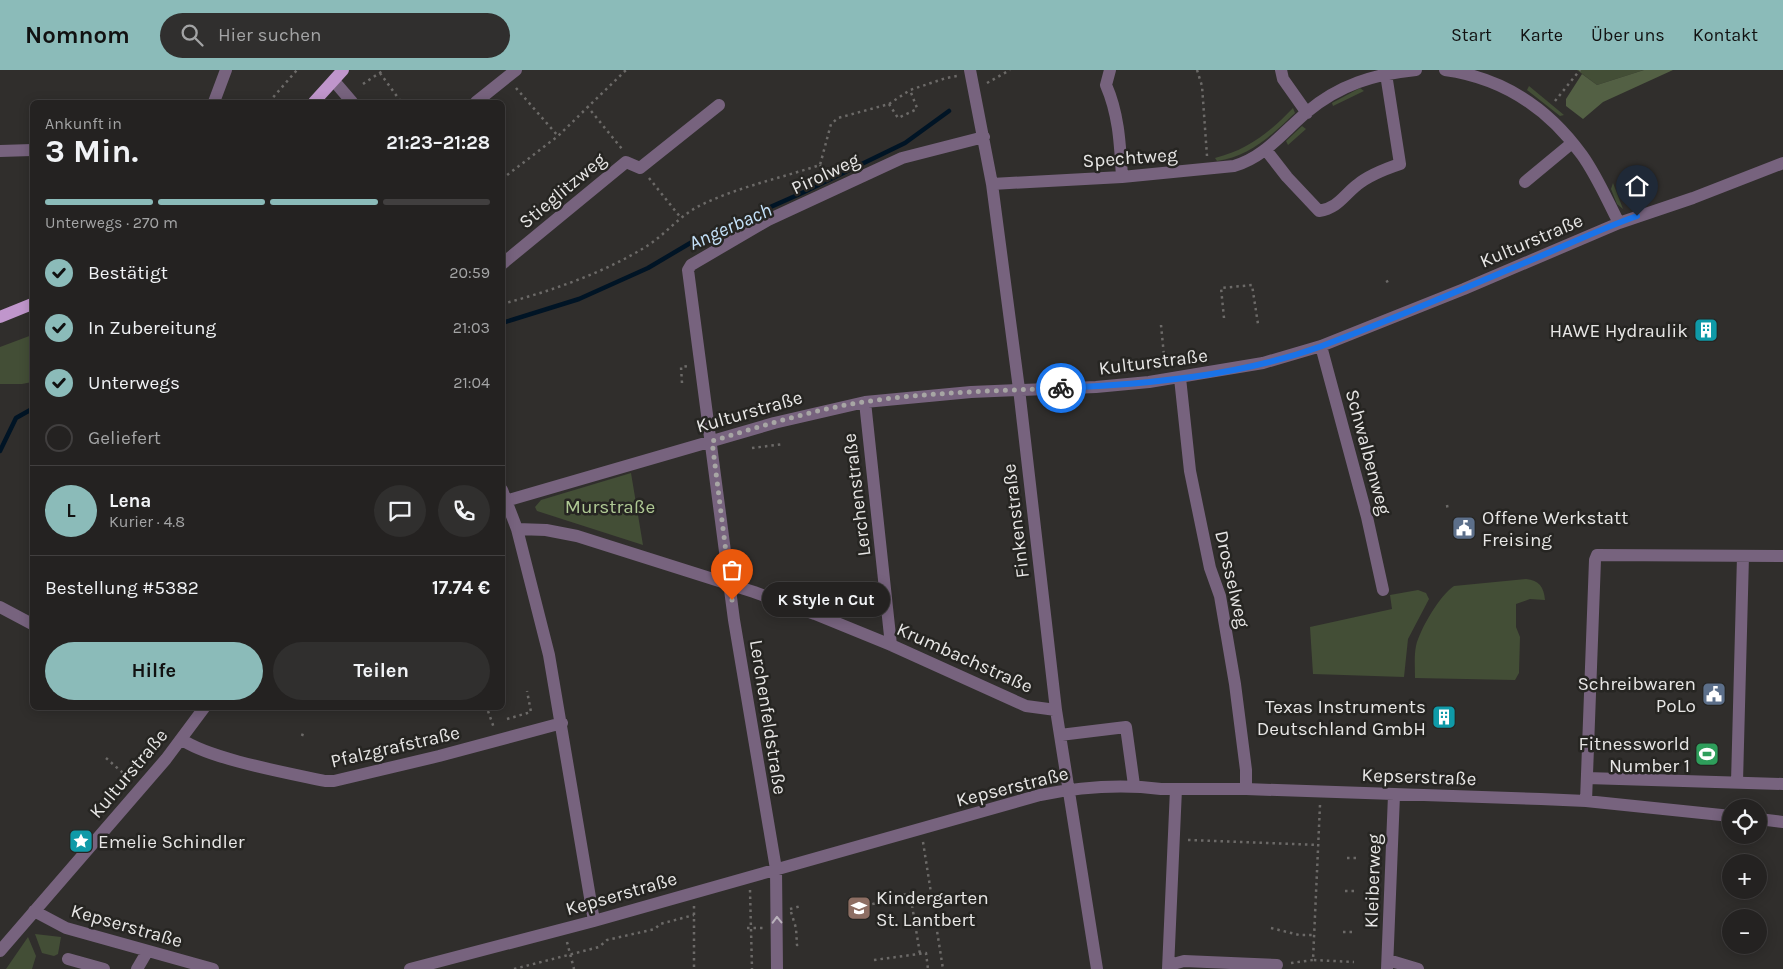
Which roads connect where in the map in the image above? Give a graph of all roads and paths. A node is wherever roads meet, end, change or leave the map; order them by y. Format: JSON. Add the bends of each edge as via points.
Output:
{"nodes":[{"id":1,"x":226,"y":70,"type":"edge"},
{"id":2,"x":297,"y":70,"type":"edge"},
{"id":3,"x":343,"y":70,"type":"edge"},
{"id":4,"x":384,"y":70,"type":"edge"},
{"id":5,"x":626,"y":70,"type":"edge"},
{"id":6,"x":1010,"y":70,"type":"edge"},
{"id":7,"x":1110,"y":70,"type":"edge"},
{"id":8,"x":1197,"y":70,"type":"edge"},
{"id":9,"x":1281,"y":70,"type":"edge"},
{"id":10,"x":1416,"y":70,"type":"edge"},
{"id":11,"x":1445,"y":70,"type":"edge"},
{"id":12,"x":1580,"y":70,"type":"edge"},
{"id":13,"x":380,"y":73,"type":"junction"},
{"id":14,"x":966,"y":73,"type":"edge"},
{"id":15,"x":511,"y":74,"type":"edge"},
{"id":16,"x":1386,"y":74,"type":"junction"},
{"id":17,"x":334,"y":81,"type":"junction"},
{"id":18,"x":363,"y":84,"type":"dead end"},
{"id":19,"x":984,"y":85,"type":"dead end"},
{"id":20,"x":910,"y":90,"type":"junction"},
{"id":21,"x":215,"y":100,"type":"edge"},
{"id":22,"x":271,"y":100,"type":"edge"},
{"id":23,"x":316,"y":100,"type":"edge"},
{"id":24,"x":350,"y":100,"type":"edge"},
{"id":25,"x":400,"y":100,"type":"edge"},
{"id":26,"x":478,"y":100,"type":"edge"},
{"id":27,"x":1554,"y":101,"type":"dead end"},
{"id":28,"x":889,"y":104,"type":"junction"},
{"id":29,"x":719,"y":105,"type":"dead end"},
{"id":30,"x":587,"y":106,"type":"junction"},
{"id":31,"x":1307,"y":112,"type":"junction"},
{"id":32,"x":558,"y":136,"type":"junction"},
{"id":33,"x":984,"y":137,"type":"junction"},
{"id":34,"x":1572,"y":143,"type":"junction"},
{"id":35,"x":30,"y":150,"type":"edge"},
{"id":36,"x":1266,"y":150,"type":"junction"},
{"id":37,"x":0,"y":151,"type":"edge"},
{"id":38,"x":626,"y":162,"type":"junction"},
{"id":39,"x":1783,"y":163,"type":"edge"},
{"id":40,"x":640,"y":168,"type":"junction"},
{"id":41,"x":1208,"y":170,"type":"junction"},
{"id":42,"x":505,"y":177,"type":"edge"},
{"id":43,"x":1122,"y":177,"type":"junction"},
{"id":44,"x":1525,"y":182,"type":"dead end"},
{"id":45,"x":992,"y":184,"type":"junction"},
{"id":46,"x":681,"y":218,"type":"junction"},
{"id":47,"x":1618,"y":223,"type":"junction"},
{"id":48,"x":505,"y":262,"type":"edge"},
{"id":49,"x":691,"y":265,"type":"joint"},
{"id":50,"x":1390,"y":280,"type":"dead end"},
{"id":51,"x":1386,"y":282,"type":"dead end"},
{"id":52,"x":505,"y":303,"type":"edge"},
{"id":53,"x":30,"y":305,"type":"edge"},
{"id":54,"x":0,"y":317,"type":"edge"},
{"id":55,"x":1224,"y":318,"type":"dead end"},
{"id":56,"x":1258,"y":324,"type":"dead end"},
{"id":57,"x":1161,"y":325,"type":"dead end"},
{"id":58,"x":1321,"y":346,"type":"junction"},
{"id":59,"x":692,"y":365,"type":"dead end"},
{"id":60,"x":1166,"y":372,"type":"dead end"},
{"id":61,"x":1180,"y":378,"type":"junction"},
{"id":62,"x":682,"y":383,"type":"dead end"},
{"id":63,"x":1019,"y":389,"type":"junction"},
{"id":64,"x":865,"y":402,"type":"junction"},
{"id":65,"x":712,"y":441,"type":"junction"},
{"id":66,"x":784,"y":444,"type":"dead end"},
{"id":67,"x":752,"y":448,"type":"dead end"},
{"id":68,"x":505,"y":497,"type":"edge"},
{"id":69,"x":505,"y":502,"type":"edge"},
{"id":70,"x":1447,"y":505,"type":"dead end"},
{"id":71,"x":1448,"y":511,"type":"dead end"},
{"id":72,"x":517,"y":529,"type":"junction"},
{"id":73,"x":1743,"y":556,"type":"junction"},
{"id":74,"x":1783,"y":556,"type":"edge"},
{"id":75,"x":729,"y":585,"type":"junction"},
{"id":76,"x":1384,"y":590,"type":"dead end"},
{"id":77,"x":0,"y":606,"type":"edge"},
{"id":78,"x":30,"y":623,"type":"edge"},
{"id":79,"x":891,"y":645,"type":"junction"},
{"id":80,"x":527,"y":692,"type":"dead end"},
{"id":81,"x":203,"y":710,"type":"edge"},
{"id":82,"x":1056,"y":710,"type":"junction"},
{"id":83,"x":488,"y":711,"type":"dead end"},
{"id":84,"x":507,"y":719,"type":"dead end"},
{"id":85,"x":562,"y":723,"type":"junction"},
{"id":86,"x":495,"y":735,"type":"dead end"},
{"id":87,"x":1060,"y":735,"type":"junction"},
{"id":88,"x":181,"y":739,"type":"junction"},
{"id":89,"x":413,"y":741,"type":"dead end"},
{"id":90,"x":414,"y":745,"type":"dead end"},
{"id":91,"x":106,"y":758,"type":"dead end"},
{"id":92,"x":1587,"y":778,"type":"junction"},
{"id":93,"x":1737,"y":782,"type":"junction"},
{"id":94,"x":1783,"y":784,"type":"edge"},
{"id":95,"x":1134,"y":785,"type":"junction"},
{"id":96,"x":141,"y":788,"type":"junction"},
{"id":97,"x":1176,"y":789,"type":"junction"},
{"id":98,"x":1246,"y":789,"type":"junction"},
{"id":99,"x":1068,"y":790,"type":"junction"},
{"id":100,"x":1394,"y":795,"type":"junction"},
{"id":101,"x":1320,"y":801,"type":"dead end"},
{"id":102,"x":1586,"y":801,"type":"junction"},
{"id":103,"x":1722,"y":815,"type":"edge"},
{"id":104,"x":1767,"y":820,"type":"edge"},
{"id":105,"x":1783,"y":822,"type":"edge"},
{"id":106,"x":923,"y":838,"type":"dead end"},
{"id":107,"x":1174,"y":840,"type":"junction"},
{"id":108,"x":1318,"y":845,"type":"junction"},
{"id":109,"x":1347,"y":858,"type":"dead end"},
{"id":110,"x":1358,"y":858,"type":"dead end"},
{"id":111,"x":776,"y":869,"type":"junction"},
{"id":112,"x":750,"y":884,"type":"dead end"},
{"id":113,"x":1345,"y":891,"type":"dead end"},
{"id":114,"x":1356,"y":891,"type":"dead end"},
{"id":115,"x":694,"y":900,"type":"dead end"},
{"id":116,"x":801,"y":906,"type":"dead end"},
{"id":117,"x":866,"y":906,"type":"dead end"},
{"id":118,"x":34,"y":911,"type":"junction"},
{"id":119,"x":694,"y":915,"type":"junction"},
{"id":120,"x":594,"y":921,"type":"junction"},
{"id":121,"x":747,"y":928,"type":"dead end"},
{"id":122,"x":751,"y":928,"type":"junction"},
{"id":123,"x":765,"y":928,"type":"dead end"},
{"id":124,"x":1271,"y":928,"type":"dead end"},
{"id":125,"x":1344,"y":932,"type":"dead end"},
{"id":126,"x":1355,"y":932,"type":"dead end"},
{"id":127,"x":1314,"y":935,"type":"junction"},
{"id":128,"x":567,"y":942,"type":"dead end"},
{"id":129,"x":797,"y":944,"type":"junction"},
{"id":130,"x":802,"y":944,"type":"dead end"},
{"id":131,"x":788,"y":945,"type":"dead end"},
{"id":132,"x":0,"y":951,"type":"edge"},
{"id":133,"x":148,"y":952,"type":"junction"},
{"id":134,"x":747,"y":953,"type":"dead end"},
{"id":135,"x":751,"y":953,"type":"junction"},
{"id":136,"x":570,"y":954,"type":"junction"},
{"id":137,"x":920,"y":954,"type":"junction"},
{"id":138,"x":68,"y":959,"type":"dead end"},
{"id":139,"x":874,"y":960,"type":"dead end"},
{"id":140,"x":1313,"y":960,"type":"junction"},
{"id":141,"x":1354,"y":962,"type":"dead end"},
{"id":142,"x":1277,"y":965,"type":"joint"},
{"id":143,"x":1387,"y":965,"type":"edge"},
{"id":144,"x":104,"y":969,"type":"edge"},
{"id":145,"x":137,"y":969,"type":"edge"},
{"id":146,"x":213,"y":969,"type":"edge"},
{"id":147,"x":410,"y":969,"type":"edge"},
{"id":148,"x":514,"y":969,"type":"edge"},
{"id":149,"x":574,"y":969,"type":"edge"},
{"id":150,"x":694,"y":969,"type":"edge"},
{"id":151,"x":752,"y":969,"type":"edge"},
{"id":152,"x":777,"y":969,"type":"edge"},
{"id":153,"x":928,"y":969,"type":"edge"},
{"id":154,"x":944,"y":969,"type":"edge"},
{"id":155,"x":1097,"y":969,"type":"edge"},
{"id":156,"x":1169,"y":969,"type":"edge"},
{"id":157,"x":1418,"y":969,"type":"edge"}],
"edges":[{"from":1,"to":21,"type":"street"},
{"from":2,"to":22,"type":"path"},
{"from":3,"to":17,"type":"main road"},
{"from":4,"to":13,"type":"path"},
{"from":5,"to":30,"type":"path"},
{"from":6,"to":19,"type":"path"},
{"from":7,"to":43,"type":"street","via":[[1106,85],[1115,106]]},
{"from":8,"to":41,"type":"path","via":[[1202,86]]},
{"from":9,"to":31,"type":"street","via":[[1283,79]]},
{"from":10,"to":16,"type":"street","name":"Spechtweg"},
{"from":11,"to":34,"type":"street","via":[[1479,76],[1513,91]]},
{"from":12,"to":27,"type":"path"},
{"from":13,"to":18,"type":"path"},
{"from":13,"to":25,"type":"path"},
{"from":14,"to":20,"type":"path"},
{"from":14,"to":33,"type":"street","name":"Finkenstraße"},
{"from":15,"to":26,"type":"street"},
{"from":15,"to":32,"type":"path"},
{"from":16,"to":31,"type":"street","name":"Spechtweg","via":[[1343,87]]},
{"from":16,"to":36,"type":"street","via":[[1400,164],[1358,184],[1332,209],[1319,211]]},
{"from":17,"to":23,"type":"main road"},
{"from":17,"to":24,"type":"street"},
{"from":20,"to":28,"type":"path"},
{"from":20,"to":28,"type":"path","via":[[915,110],[898,118]]},
{"from":28,"to":46,"type":"path","via":[[838,118],[831,124],[820,165],[720,196]]},
{"from":29,"to":40,"type":"street"},
{"from":30,"to":32,"type":"path"},
{"from":30,"to":38,"type":"path","via":[[625,152]]},
{"from":31,"to":36,"type":"street","name":"Spechtweg"},
{"from":32,"to":42,"type":"path"},
{"from":33,"to":45,"type":"street","name":"Finkenstraße"},
{"from":33,"to":49,"type":"street","name":"Pirolweg","via":[[902,158],[768,220]]},
{"from":34,"to":44,"type":"street"},
{"from":34,"to":47,"type":"street","via":[[1593,173]]},
{"from":35,"to":37,"type":"street"},
{"from":36,"to":41,"type":"street","name":"Spechtweg","via":[[1244,163]]},
{"from":38,"to":40,"type":"street","name":"Stieglitzweg"},
{"from":38,"to":48,"type":"street","name":"Stieglitzweg"},
{"from":39,"to":47,"type":"street","name":"Kulturstraße"},
{"from":40,"to":46,"type":"path"},
{"from":41,"to":43,"type":"street","name":"Spechtweg"},
{"from":43,"to":45,"type":"street","name":"Spechtweg"},
{"from":45,"to":63,"type":"street","name":"Finkenstraße"},
{"from":46,"to":52,"type":"path","via":[[647,246],[626,257],[585,276]]},
{"from":47,"to":58,"type":"street","name":"Kulturstraße"},
{"from":49,"to":65,"type":"street","name":"Lerchenfeldstraße","via":[[688,270]]},
{"from":50,"to":51,"type":"path"},
{"from":53,"to":54,"type":"main road"},
{"from":55,"to":56,"type":"path","via":[[1221,288],[1252,285]]},
{"from":57,"to":60,"type":"path"},
{"from":58,"to":61,"type":"street","name":"Kulturstraße","via":[[1262,363]]},
{"from":58,"to":76,"type":"street","name":"Schwalbenweg"},
{"from":59,"to":62,"type":"path","via":[[681,367]]},
{"from":61,"to":63,"type":"street","name":"Kulturstraße","via":[[1096,387]]},
{"from":61,"to":98,"type":"street","name":"Drosselweg","via":[[1190,471],[1210,568],[1220,596],[1235,684]]},
{"from":63,"to":64,"type":"street","name":"Kulturstraße"},
{"from":63,"to":82,"type":"street","name":"Finkenstraße"},
{"from":64,"to":65,"type":"street","name":"Kulturstraße","via":[[830,408]]},
{"from":64,"to":79,"type":"street","name":"Lerchenstraße"},
{"from":65,"to":68,"type":"street","name":"Kulturstraße"},
{"from":65,"to":75,"type":"street","name":"Lerchenfeldstraße"},
{"from":66,"to":67,"type":"path"},
{"from":69,"to":72,"type":"street"},
{"from":70,"to":71,"type":"path"},
{"from":72,"to":75,"type":"street","name":"Krumbachstraße","via":[[577,536]]},
{"from":72,"to":85,"type":"street","via":[[549,655]]},
{"from":73,"to":74,"type":"street"},
{"from":73,"to":92,"type":"street","via":[[1597,555]]},
{"from":73,"to":93,"type":"street"},
{"from":75,"to":79,"type":"street","name":"Krumbachstraße","via":[[815,614]]},
{"from":75,"to":111,"type":"street","name":"Lerchenfeldstraße"},
{"from":77,"to":78,"type":"street"},
{"from":79,"to":82,"type":"street","name":"Krumbachstraße","via":[[1026,706]]},
{"from":80,"to":84,"type":"path","via":[[531,712]]},
{"from":81,"to":88,"type":"street","name":"Kulturstraße"},
{"from":82,"to":87,"type":"street","name":"Finkenstraße"},
{"from":83,"to":86,"type":"path"},
{"from":85,"to":88,"type":"street","name":"Pfalzgrafstraße","via":[[334,782],[217,755]]},
{"from":85,"to":120,"type":"street"},
{"from":87,"to":95,"type":"street","via":[[1126,727]]},
{"from":87,"to":99,"type":"street","name":"Finkenstraße"},
{"from":88,"to":96,"type":"street","name":"Kulturstraße"},
{"from":89,"to":90,"type":"path"},
{"from":91,"to":96,"type":"path"},
{"from":92,"to":93,"type":"street"},
{"from":92,"to":102,"type":"street"},
{"from":93,"to":94,"type":"street"},
{"from":95,"to":97,"type":"street","name":"Kepserstraße"},
{"from":95,"to":99,"type":"street","name":"Kepserstraße"},
{"from":96,"to":118,"type":"street","name":"Kulturstraße"},
{"from":97,"to":98,"type":"street","name":"Kepserstraße"},
{"from":97,"to":107,"type":"street"},
{"from":98,"to":100,"type":"street","name":"Kepserstraße"},
{"from":99,"to":111,"type":"street","name":"Kepserstraße"},
{"from":99,"to":155,"type":"street","name":"Finkenstraße"},
{"from":100,"to":102,"type":"street","name":"Kepserstraße"},
{"from":100,"to":143,"type":"street","name":"Kleiberweg"},
{"from":101,"to":108,"type":"path"},
{"from":102,"to":103,"type":"street","name":"Kepserstraße"},
{"from":104,"to":105,"type":"street"},
{"from":106,"to":154,"type":"path"},
{"from":107,"to":108,"type":"path"},
{"from":107,"to":156,"type":"street"},
{"from":108,"to":127,"type":"path"},
{"from":109,"to":110,"type":"path"},
{"from":111,"to":120,"type":"street","name":"Kepserstraße"},
{"from":152,"to":111,"type":"street","name":"Lerchenfeldstraße","one_way":true},
{"from":112,"to":122,"type":"path"},
{"from":113,"to":114,"type":"path"},
{"from":115,"to":119,"type":"path"},
{"from":116,"to":129,"type":"path","via":[[788,909],[796,928]]},
{"from":117,"to":137,"type":"path","via":[[910,893]]},
{"from":118,"to":132,"type":"street","name":"Kulturstraße"},
{"from":118,"to":133,"type":"street","name":"Kepserstraße","via":[[66,928]]},
{"from":119,"to":136,"type":"path"},
{"from":119,"to":150,"type":"path"},
{"from":120,"to":147,"type":"street","name":"Kepserstraße"},
{"from":121,"to":122,"type":"path"},
{"from":122,"to":123,"type":"path"},
{"from":122,"to":135,"type":"path"},
{"from":124,"to":127,"type":"path"},
{"from":125,"to":126,"type":"path"},
{"from":127,"to":140,"type":"path"},
{"from":128,"to":136,"type":"path"},
{"from":129,"to":130,"type":"path"},
{"from":129,"to":131,"type":"path"},
{"from":133,"to":145,"type":"street"},
{"from":133,"to":146,"type":"street","name":"Kepserstraße"},
{"from":134,"to":135,"type":"path"},
{"from":135,"to":151,"type":"path"},
{"from":136,"to":148,"type":"path"},
{"from":136,"to":149,"type":"path"},
{"from":137,"to":139,"type":"path"},
{"from":137,"to":153,"type":"path","via":[[926,953]]},
{"from":138,"to":144,"type":"street"},
{"from":140,"to":141,"type":"path"},
{"from":140,"to":142,"type":"path"},
{"from":142,"to":156,"type":"street","via":[[1184,960]]},
{"from":143,"to":157,"type":"street"}]}
